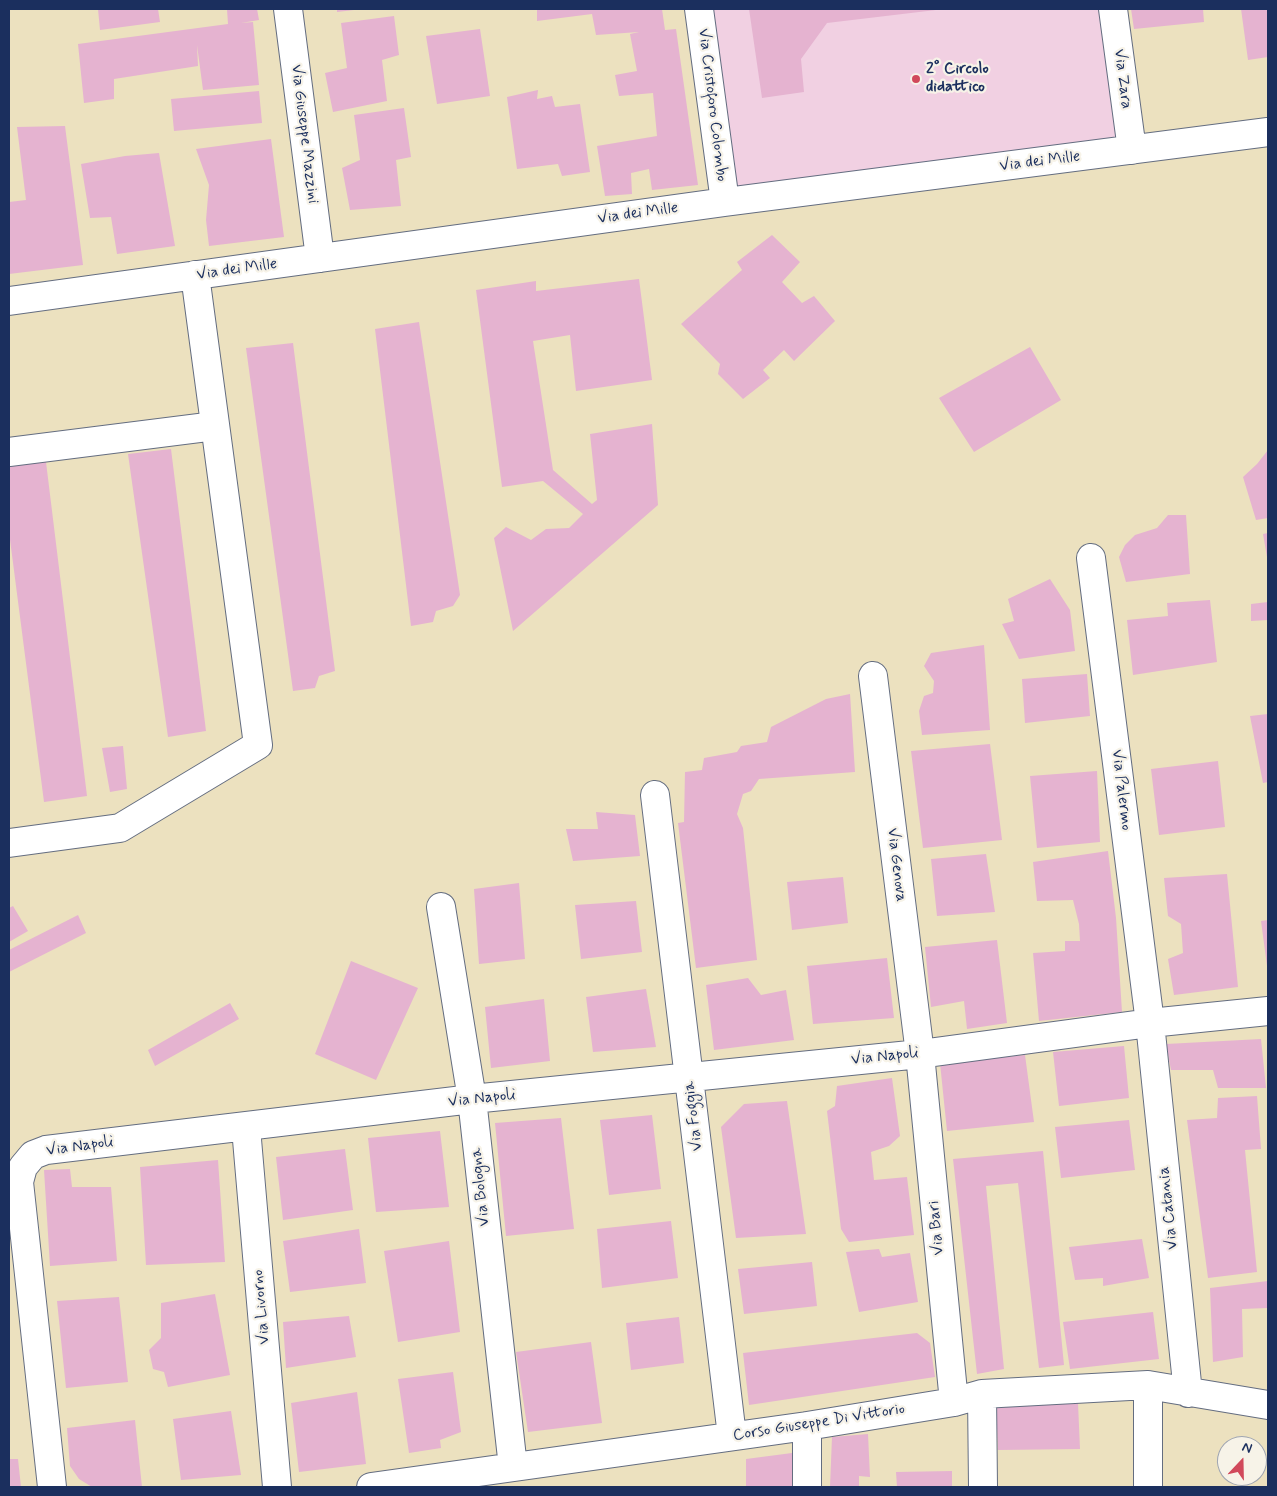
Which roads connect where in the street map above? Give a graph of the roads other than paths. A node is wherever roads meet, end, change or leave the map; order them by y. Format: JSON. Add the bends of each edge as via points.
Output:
{"nodes":[{"id":1,"x":288,"y":9,"type":"edge"},
{"id":2,"x":700,"y":9,"type":"edge"},
{"id":3,"x":1113,"y":9,"type":"edge"},
{"id":4,"x":1268,"y":132,"type":"edge"},
{"id":5,"x":1132,"y":150,"type":"junction"},
{"id":6,"x":725,"y":202,"type":"junction"},
{"id":7,"x":320,"y":258,"type":"junction"},
{"id":8,"x":195,"y":275,"type":"junction"},
{"id":9,"x":9,"y":301,"type":"edge"},
{"id":10,"x":215,"y":426,"type":"junction"},
{"id":11,"x":9,"y":452,"type":"edge"},
{"id":12,"x":1091,"y":558,"type":"dead end"},
{"id":13,"x":873,"y":676,"type":"dead end"},
{"id":14,"x":655,"y":795,"type":"dead end"},
{"id":15,"x":9,"y":843,"type":"edge"},
{"id":16,"x":441,"y":907,"type":"dead end"},
{"id":17,"x":1268,"y":1011,"type":"edge"},
{"id":18,"x":1150,"y":1023,"type":"junction"},
{"id":19,"x":920,"y":1054,"type":"junction"},
{"id":20,"x":690,"y":1078,"type":"junction"},
{"id":21,"x":472,"y":1099,"type":"junction"},
{"id":22,"x":246,"y":1128,"type":"junction"},
{"id":23,"x":1148,"y":1385,"type":"junction"},
{"id":24,"x":1188,"y":1393,"type":"junction"},
{"id":25,"x":982,"y":1394,"type":"junction"},
{"id":26,"x":954,"y":1402,"type":"junction"},
{"id":27,"x":1268,"y":1405,"type":"edge"},
{"id":28,"x":807,"y":1426,"type":"junction"},
{"id":29,"x":732,"y":1436,"type":"junction"},
{"id":30,"x":513,"y":1467,"type":"junction"},
{"id":31,"x":52,"y":1487,"type":"edge"},
{"id":32,"x":277,"y":1487,"type":"edge"},
{"id":33,"x":370,"y":1487,"type":"edge"},
{"id":34,"x":807,"y":1487,"type":"edge"},
{"id":35,"x":983,"y":1487,"type":"edge"},
{"id":36,"x":1148,"y":1487,"type":"edge"}],
"edges":[{"from":1,"to":7,"type":"street","name":"Via Giuseppe Mazzini"},
{"from":2,"to":6,"type":"street","name":"Via Cristoforo Colombo"},
{"from":3,"to":5,"type":"street","name":"Via Zara"},
{"from":4,"to":5,"type":"street","name":"Via dei Mille"},
{"from":5,"to":6,"type":"street","name":"Via dei Mille"},
{"from":6,"to":7,"type":"street","name":"Via dei Mille"},
{"from":7,"to":8,"type":"street","name":"Via dei Mille"},
{"from":8,"to":9,"type":"street","name":"Via dei Mille"},
{"from":8,"to":10,"type":"street"},
{"from":10,"to":11,"type":"street"},
{"from":10,"to":15,"type":"street","via":[[258,745],[120,828]]},
{"from":12,"to":18,"type":"street","name":"Via Palermo"},
{"from":13,"to":19,"type":"street","name":"Via Genova"},
{"from":14,"to":20,"type":"street","name":"Via Foggia"},
{"from":16,"to":21,"type":"street","name":"Via Bologna"},
{"from":17,"to":18,"type":"street","name":"Via Napoli"},
{"from":18,"to":19,"type":"street","name":"Via Napoli"},
{"from":18,"to":24,"type":"street","name":"Via Catania"},
{"from":19,"to":20,"type":"street","name":"Via Napoli"},
{"from":19,"to":26,"type":"street","name":"Via Bari"},
{"from":20,"to":21,"type":"street","name":"Via Napoli"},
{"from":20,"to":29,"type":"street","name":"Via Foggia"},
{"from":21,"to":22,"type":"street","name":"Via Napoli"},
{"from":21,"to":30,"type":"street","name":"Via Bologna"},
{"from":22,"to":31,"type":"street","name":"Via Napoli","via":[[46,1150],[33,1155],[23,1167],[19,1182]]},
{"from":22,"to":32,"type":"street","name":"Via Livorno"},
{"from":23,"to":24,"type":"street","name":"Corso Giuseppe Di Vittorio"},
{"from":23,"to":25,"type":"street","name":"Corso Giuseppe Di Vittorio"},
{"from":23,"to":36,"type":"street"},
{"from":24,"to":27,"type":"street","name":"Corso Giuseppe Di Vittorio"},
{"from":25,"to":26,"type":"street","name":"Corso Giuseppe Di Vittorio"},
{"from":25,"to":35,"type":"street"},
{"from":26,"to":28,"type":"street","name":"Corso Giuseppe Di Vittorio"},
{"from":28,"to":29,"type":"street","name":"Corso Giuseppe Di Vittorio"},
{"from":28,"to":34,"type":"street"},
{"from":29,"to":30,"type":"street","name":"Corso Giuseppe Di Vittorio"},
{"from":30,"to":33,"type":"street","name":"Corso Giuseppe Di Vittorio"}]}
